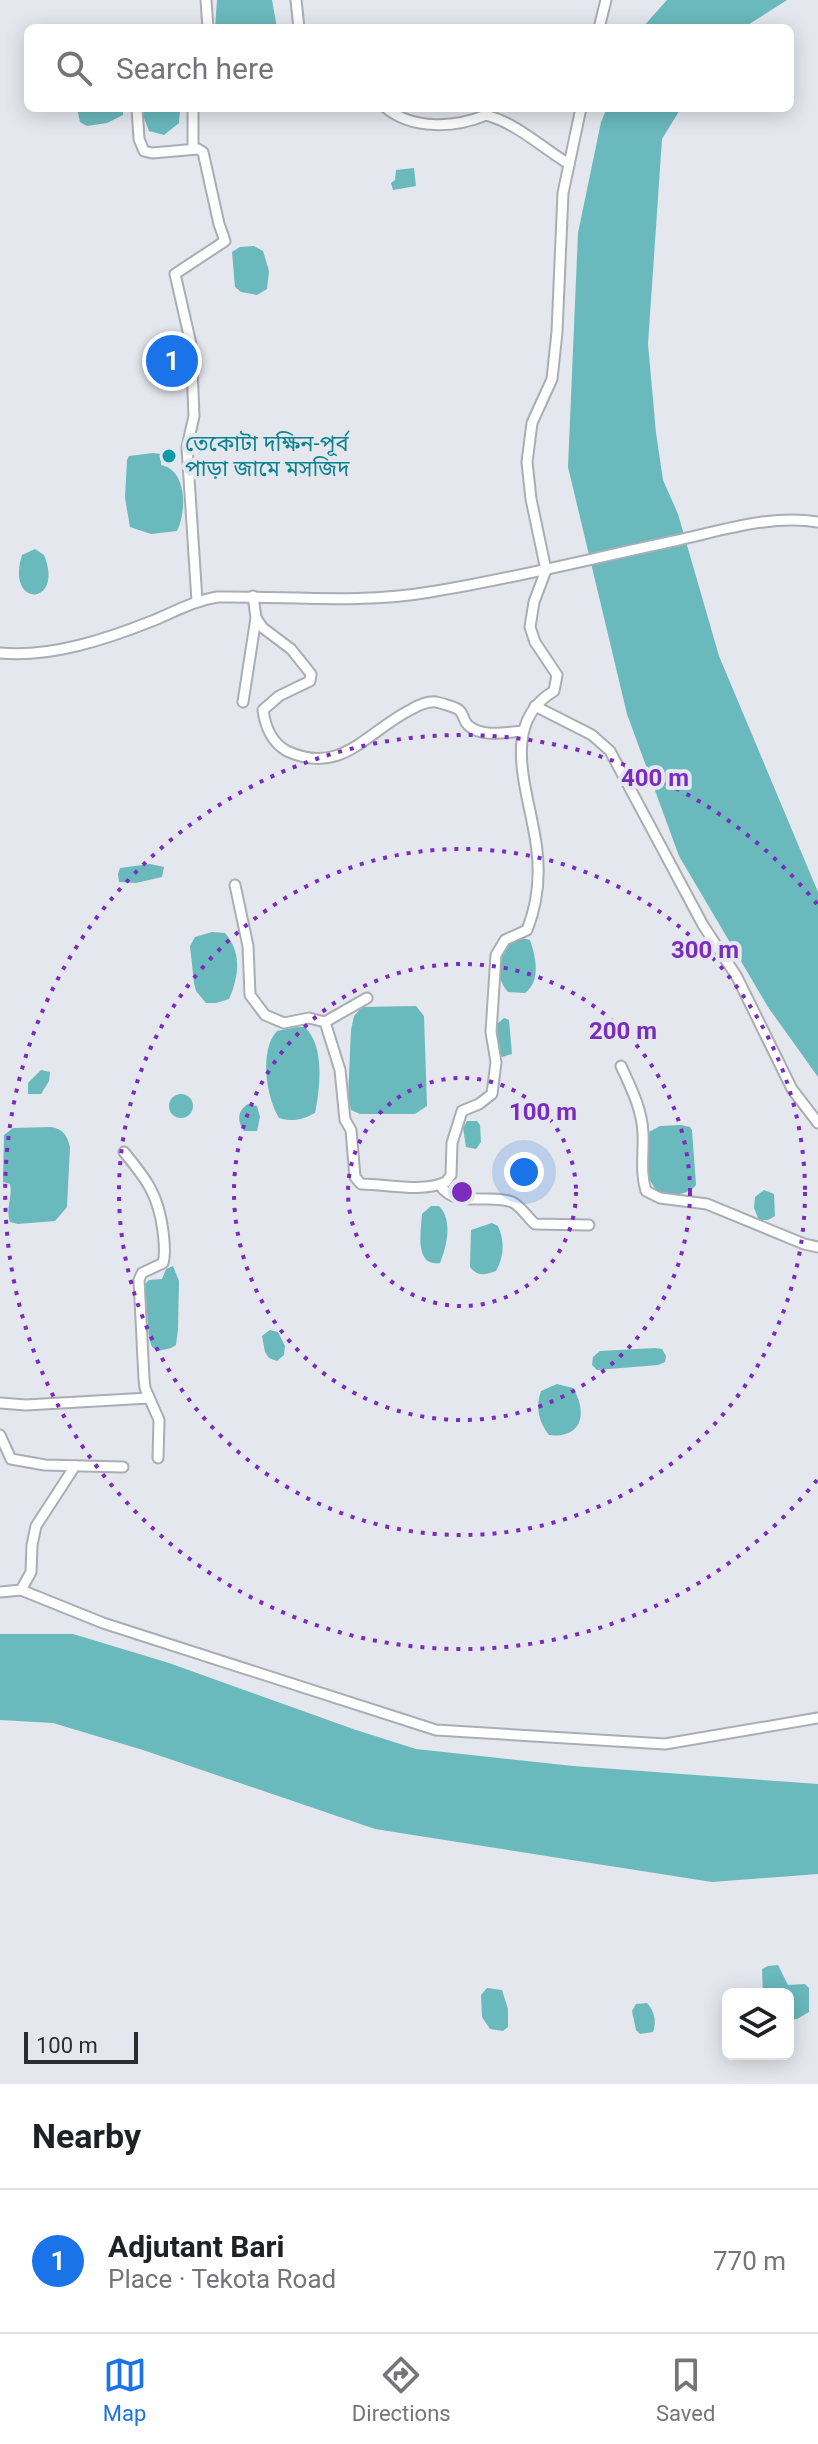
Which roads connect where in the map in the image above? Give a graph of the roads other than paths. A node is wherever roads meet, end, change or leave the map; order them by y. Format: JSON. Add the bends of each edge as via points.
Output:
{"nodes":[{"id":1,"x":206,"y":0,"type":"edge"},
{"id":2,"x":296,"y":0,"type":"edge"},
{"id":3,"x":606,"y":0,"type":"edge"},
{"id":4,"x":208,"y":24,"type":"edge"},
{"id":5,"x":299,"y":24,"type":"edge"},
{"id":6,"x":600,"y":24,"type":"edge"},
{"id":7,"x":137,"y":112,"type":"edge"},
{"id":8,"x":193,"y":112,"type":"edge"},
{"id":9,"x":394,"y":112,"type":"edge"},
{"id":10,"x":580,"y":112,"type":"edge"},
{"id":11,"x":193,"y":149,"type":"junction"},
{"id":12,"x":569,"y":164,"type":"junction"},
{"id":13,"x":818,"y":522,"type":"edge"},
{"id":14,"x":546,"y":570,"type":"junction"},
{"id":15,"x":253,"y":596,"type":"junction"},
{"id":16,"x":197,"y":601,"type":"junction"},
{"id":17,"x":256,"y":618,"type":"junction"},
{"id":18,"x":0,"y":653,"type":"edge"},
{"id":19,"x":243,"y":702,"type":"dead end"},
{"id":20,"x":535,"y":706,"type":"junction"},
{"id":21,"x":523,"y":731,"type":"junction"},
{"id":22,"x":235,"y":885,"type":"dead end"},
{"id":23,"x":367,"y":998,"type":"dead end"},
{"id":24,"x":325,"y":1022,"type":"junction"},
{"id":25,"x":621,"y":1066,"type":"dead end"},
{"id":26,"x":818,"y":1123,"type":"edge"},
{"id":27,"x":124,"y":1152,"type":"dead end"},
{"id":28,"x":440,"y":1185,"type":"junction"},
{"id":29,"x":589,"y":1225,"type":"dead end"},
{"id":30,"x":818,"y":1247,"type":"edge"},
{"id":31,"x":149,"y":1398,"type":"junction"},
{"id":32,"x":0,"y":1403,"type":"edge"},
{"id":33,"x":0,"y":1435,"type":"edge"},
{"id":34,"x":158,"y":1458,"type":"dead end"},
{"id":35,"x":75,"y":1466,"type":"junction"},
{"id":36,"x":123,"y":1467,"type":"dead end"},
{"id":37,"x":21,"y":1590,"type":"junction"},
{"id":38,"x":0,"y":1592,"type":"edge"},
{"id":39,"x":818,"y":1718,"type":"edge"}],
"edges":[{"from":1,"to":4,"type":"street"},
{"from":2,"to":5,"type":"street"},
{"from":3,"to":6,"type":"street"},
{"from":7,"to":11,"type":"street","via":[[144,151]]},
{"from":8,"to":11,"type":"street"},
{"from":9,"to":12,"type":"street","via":[[437,125],[486,115],[497,118]]},
{"from":10,"to":12,"type":"street"},
{"from":11,"to":16,"type":"street","via":[[203,152],[225,241],[175,274],[191,344],[194,416],[187,447]]},
{"from":12,"to":14,"type":"street","via":[[552,379],[532,423],[527,462]]},
{"from":13,"to":14,"type":"street","via":[[771,521]]},
{"from":14,"to":15,"type":"street","via":[[425,593]]},
{"from":14,"to":20,"type":"street","via":[[530,627],[557,675],[554,691]]},
{"from":15,"to":16,"type":"street"},
{"from":15,"to":17,"type":"street"},
{"from":16,"to":18,"type":"street","via":[[92,643]]},
{"from":17,"to":19,"type":"street"},
{"from":17,"to":21,"type":"street","via":[[311,674],[310,681],[263,710],[280,747],[298,756],[317,760],[344,755],[397,716],[435,702],[459,711],[469,726],[489,734]]},
{"from":20,"to":21,"type":"street"},
{"from":20,"to":26,"type":"street","via":[[592,735],[610,751],[703,925],[737,977],[792,1089]]},
{"from":21,"to":28,"type":"street","via":[[524,778],[537,850],[533,915],[527,930],[505,940],[496,955],[492,1094],[462,1111],[452,1143],[451,1175]]},
{"from":22,"to":24,"type":"street","via":[[248,946],[250,995],[265,1015],[284,1023],[309,1018]]},
{"from":23,"to":24,"type":"street"},
{"from":24,"to":28,"type":"street","via":[[340,1070],[355,1177],[361,1184]]},
{"from":25,"to":30,"type":"street","via":[[640,1112],[646,1191],[707,1204]]},
{"from":27,"to":31,"type":"street","via":[[159,1204],[164,1239],[163,1263],[139,1280]]},
{"from":28,"to":29,"type":"street","via":[[460,1199],[510,1201],[535,1224]]},
{"from":31,"to":32,"type":"street"},
{"from":31,"to":34,"type":"street","via":[[159,1420]]},
{"from":33,"to":35,"type":"street","via":[[11,1459]]},
{"from":35,"to":36,"type":"street"},
{"from":35,"to":37,"type":"street","via":[[36,1526],[31,1572]]},
{"from":37,"to":38,"type":"street"},
{"from":37,"to":39,"type":"street","via":[[103,1623],[436,1730],[665,1744]]}]}
